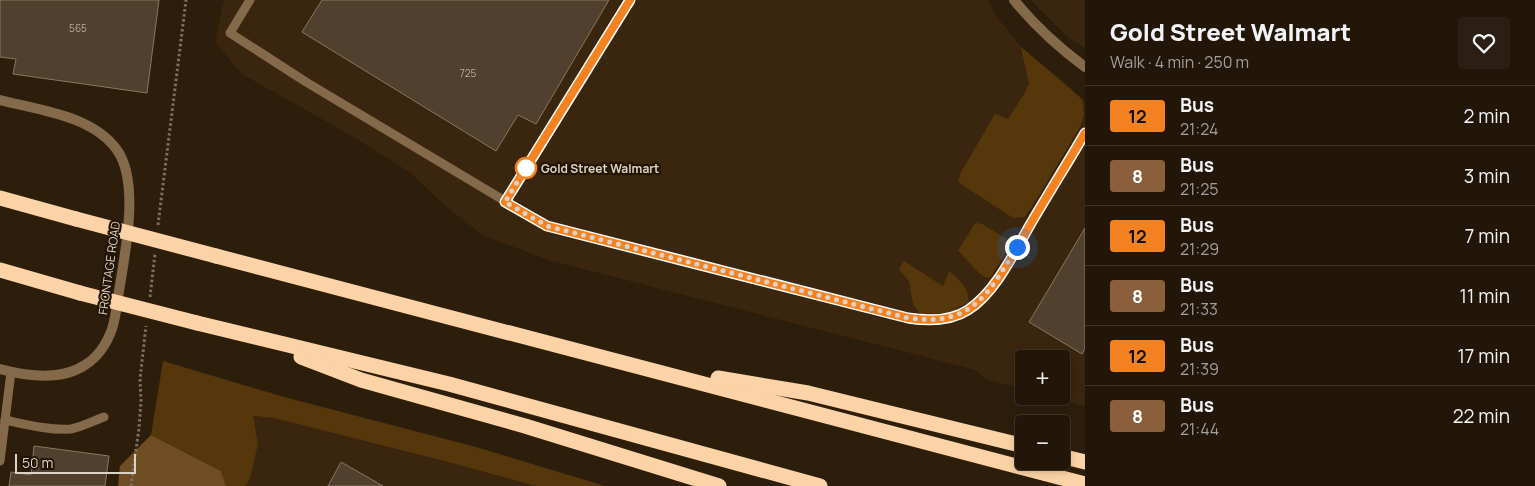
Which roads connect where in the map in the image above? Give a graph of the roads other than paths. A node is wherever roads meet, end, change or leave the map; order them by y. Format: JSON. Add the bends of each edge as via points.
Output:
{"nodes":[{"id":1,"x":250,"y":0,"type":"edge"},
{"id":2,"x":630,"y":0,"type":"edge"},
{"id":3,"x":1014,"y":0,"type":"edge"},
{"id":4,"x":1085,"y":67,"type":"edge"},
{"id":5,"x":0,"y":100,"type":"edge"},
{"id":6,"x":1085,"y":133,"type":"edge"},
{"id":7,"x":0,"y":198,"type":"edge"},
{"id":8,"x":505,"y":202,"type":"junction"},
{"id":9,"x":0,"y":270,"type":"edge"},
{"id":10,"x":248,"y":336,"type":"junction"},
{"id":11,"x":623,"y":362,"type":"junction"},
{"id":12,"x":0,"y":369,"type":"edge"},
{"id":13,"x":11,"y":372,"type":"junction"},
{"id":14,"x":104,"y":417,"type":"dead end"},
{"id":15,"x":5,"y":420,"type":"junction"},
{"id":16,"x":1015,"y":444,"type":"edge"},
{"id":17,"x":1070,"y":458,"type":"edge"},
{"id":18,"x":0,"y":461,"type":"edge"},
{"id":19,"x":1085,"y":462,"type":"edge"},
{"id":20,"x":1085,"y":484,"type":"edge"},
{"id":21,"x":720,"y":486,"type":"edge"},
{"id":22,"x":820,"y":486,"type":"edge"}],
"edges":[{"from":1,"to":8,"type":"lane","via":[[230,34]]},
{"from":2,"to":8,"type":"lane"},
{"from":3,"to":4,"type":"street","via":[[1033,24]]},
{"from":5,"to":13,"type":"street","name":"FRONTAGE ROAD","via":[[73,118],[96,130],[116,149],[124,162],[129,204],[127,246],[113,326],[100,351],[85,365],[68,373],[31,375]]},
{"from":6,"to":8,"type":"lane","via":[[986,295],[966,311],[932,319],[908,318],[547,226]]},
{"from":7,"to":11,"type":"highway","bridge":true},
{"from":9,"to":10,"type":"highway","bridge":true},
{"from":10,"to":21,"type":"highway","via":[[361,380]]},
{"from":10,"to":22,"type":"highway","via":[[449,384]]},
{"from":11,"to":16,"type":"highway","via":[[808,394]]},
{"from":11,"to":20,"type":"highway"},
{"from":12,"to":13,"type":"street","name":"FRONTAGE ROAD"},
{"from":13,"to":15,"type":"lane"},
{"from":14,"to":15,"type":"lane","via":[[70,429]]},
{"from":15,"to":18,"type":"lane"},
{"from":17,"to":19,"type":"highway"}]}
